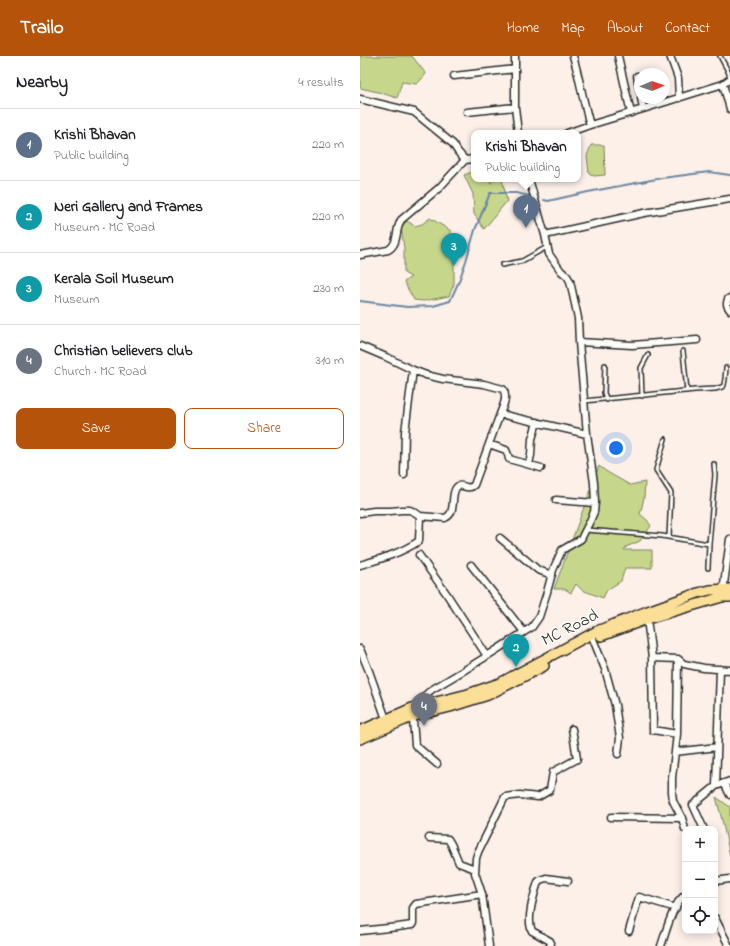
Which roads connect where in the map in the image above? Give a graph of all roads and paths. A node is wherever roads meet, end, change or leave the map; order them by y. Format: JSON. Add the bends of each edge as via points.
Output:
{"nodes":[{"id":1,"x":515,"y":56,"type":"edge"},
{"id":2,"x":573,"y":56,"type":"edge"},
{"id":3,"x":618,"y":56,"type":"edge"},
{"id":4,"x":670,"y":56,"type":"edge"},
{"id":5,"x":720,"y":56,"type":"edge"},
{"id":6,"x":515,"y":69,"type":"junction"},
{"id":7,"x":454,"y":76,"type":"dead end"},
{"id":8,"x":730,"y":78,"type":"edge"},
{"id":9,"x":723,"y":84,"type":"junction"},
{"id":10,"x":679,"y":98,"type":"junction"},
{"id":11,"x":360,"y":99,"type":"edge"},
{"id":12,"x":642,"y":104,"type":"edge"},
{"id":13,"x":515,"y":107,"type":"junction"},
{"id":14,"x":643,"y":109,"type":"junction"},
{"id":15,"x":730,"y":109,"type":"edge"},
{"id":16,"x":467,"y":112,"type":"dead end"},
{"id":17,"x":631,"y":113,"type":"junction"},
{"id":18,"x":590,"y":125,"type":"junction"},
{"id":19,"x":518,"y":130,"type":"edge"},
{"id":20,"x":576,"y":130,"type":"edge"},
{"id":21,"x":471,"y":159,"type":"edge"},
{"id":22,"x":465,"y":160,"type":"junction"},
{"id":23,"x":530,"y":182,"type":"edge"},
{"id":24,"x":730,"y":199,"type":"edge"},
{"id":25,"x":545,"y":235,"type":"junction"},
{"id":26,"x":547,"y":247,"type":"junction"},
{"id":27,"x":360,"y":255,"type":"edge"},
{"id":28,"x":502,"y":265,"type":"dead end"},
{"id":29,"x":730,"y":298,"type":"edge"},
{"id":30,"x":730,"y":310,"type":"edge"},
{"id":31,"x":697,"y":340,"type":"dead end"},
{"id":32,"x":579,"y":342,"type":"junction"},
{"id":33,"x":360,"y":346,"type":"edge"},
{"id":34,"x":682,"y":351,"type":"dead end"},
{"id":35,"x":648,"y":354,"type":"dead end"},
{"id":36,"x":605,"y":365,"type":"dead end"},
{"id":37,"x":726,"y":368,"type":"dead end"},
{"id":38,"x":413,"y":370,"type":"junction"},
{"id":39,"x":687,"y":391,"type":"junction"},
{"id":40,"x":642,"y":396,"type":"junction"},
{"id":41,"x":607,"y":400,"type":"junction"},
{"id":42,"x":584,"y":401,"type":"junction"},
{"id":43,"x":500,"y":414,"type":"junction"},
{"id":44,"x":537,"y":422,"type":"junction"},
{"id":45,"x":587,"y":434,"type":"junction"},
{"id":46,"x":664,"y":439,"type":"dead end"},
{"id":47,"x":489,"y":444,"type":"junction"},
{"id":48,"x":528,"y":464,"type":"junction"},
{"id":49,"x":714,"y":464,"type":"dead end"},
{"id":50,"x":541,"y":468,"type":"dead end"},
{"id":51,"x":404,"y":475,"type":"dead end"},
{"id":52,"x":556,"y":500,"type":"dead end"},
{"id":53,"x":595,"y":503,"type":"junction"},
{"id":54,"x":360,"y":513,"type":"edge"},
{"id":55,"x":420,"y":516,"type":"junction"},
{"id":56,"x":586,"y":530,"type":"junction"},
{"id":57,"x":669,"y":537,"type":"junction"},
{"id":58,"x":500,"y":538,"type":"dead end"},
{"id":59,"x":730,"y":539,"type":"edge"},
{"id":60,"x":709,"y":544,"type":"junction"},
{"id":61,"x":419,"y":555,"type":"dead end"},
{"id":62,"x":360,"y":565,"type":"edge"},
{"id":63,"x":471,"y":565,"type":"dead end"},
{"id":64,"x":708,"y":568,"type":"dead end"},
{"id":65,"x":552,"y":575,"type":"junction"},
{"id":66,"x":726,"y":593,"type":"edge"},
{"id":67,"x":647,"y":620,"type":"junction"},
{"id":68,"x":524,"y":632,"type":"junction"},
{"id":69,"x":593,"y":639,"type":"junction"},
{"id":70,"x":360,"y":649,"type":"edge"},
{"id":71,"x":486,"y":656,"type":"junction"},
{"id":72,"x":652,"y":658,"type":"junction"},
{"id":73,"x":678,"y":659,"type":"junction"},
{"id":74,"x":720,"y":669,"type":"junction"},
{"id":75,"x":730,"y":670,"type":"edge"},
{"id":76,"x":413,"y":712,"type":"junction"},
{"id":77,"x":386,"y":719,"type":"junction"},
{"id":78,"x":572,"y":729,"type":"dead end"},
{"id":79,"x":360,"y":731,"type":"edge"},
{"id":80,"x":677,"y":734,"type":"junction"},
{"id":81,"x":360,"y":740,"type":"edge"},
{"id":82,"x":717,"y":747,"type":"junction"},
{"id":83,"x":675,"y":752,"type":"junction"},
{"id":84,"x":618,"y":754,"type":"dead end"},
{"id":85,"x":437,"y":764,"type":"dead end"},
{"id":86,"x":730,"y":780,"type":"edge"},
{"id":87,"x":724,"y":783,"type":"junction"},
{"id":88,"x":716,"y":786,"type":"junction"},
{"id":89,"x":730,"y":795,"type":"edge"},
{"id":90,"x":611,"y":817,"type":"dead end"},
{"id":91,"x":682,"y":818,"type":"junction"},
{"id":92,"x":684,"y":826,"type":"edge"},
{"id":93,"x":703,"y":826,"type":"edge"},
{"id":94,"x":428,"y":838,"type":"dead end"},
{"id":95,"x":475,"y":869,"type":"junction"},
{"id":96,"x":730,"y":879,"type":"edge"},
{"id":97,"x":718,"y":881,"type":"edge"},
{"id":98,"x":568,"y":882,"type":"dead end"},
{"id":99,"x":482,"y":894,"type":"junction"},
{"id":100,"x":682,"y":896,"type":"edge"},
{"id":101,"x":676,"y":908,"type":"junction"},
{"id":102,"x":718,"y":924,"type":"edge"},
{"id":103,"x":360,"y":931,"type":"edge"},
{"id":104,"x":629,"y":931,"type":"dead end"},
{"id":105,"x":489,"y":946,"type":"edge"},
{"id":106,"x":550,"y":946,"type":"edge"},
{"id":107,"x":661,"y":946,"type":"edge"},
{"id":108,"x":729,"y":946,"type":"edge"}],
"edges":[{"from":1,"to":6,"type":"street"},
{"from":2,"to":18,"type":"street"},
{"from":3,"to":17,"type":"street"},
{"from":4,"to":10,"type":"street","via":[[678,78]]},
{"from":5,"to":8,"type":"lane"},
{"from":6,"to":7,"type":"street"},
{"from":6,"to":13,"type":"street"},
{"from":8,"to":9,"type":"street"},
{"from":9,"to":10,"type":"street"},
{"from":9,"to":15,"type":"street"},
{"from":10,"to":14,"type":"street"},
{"from":11,"to":22,"type":"street","via":[[414,112],[453,144]]},
{"from":12,"to":14,"type":"street"},
{"from":13,"to":16,"type":"street"},
{"from":13,"to":19,"type":"street"},
{"from":14,"to":17,"type":"street"},
{"from":17,"to":18,"type":"street"},
{"from":18,"to":20,"type":"street"},
{"from":21,"to":22,"type":"street"},
{"from":22,"to":27,"type":"street","via":[[439,188],[401,220],[391,248]]},
{"from":23,"to":25,"type":"street"},
{"from":24,"to":25,"type":"street","via":[[644,213]]},
{"from":25,"to":26,"type":"street"},
{"from":26,"to":28,"type":"lane","via":[[522,261]]},
{"from":26,"to":32,"type":"street","via":[[549,254],[570,281],[578,318]]},
{"from":29,"to":30,"type":"street","via":[[726,303]]},
{"from":31,"to":32,"type":"street","via":[[632,345]]},
{"from":32,"to":42,"type":"street"},
{"from":33,"to":38,"type":"street"},
{"from":34,"to":39,"type":"lane"},
{"from":35,"to":40,"type":"lane","via":[[641,368]]},
{"from":36,"to":41,"type":"lane","via":[[604,393]]},
{"from":37,"to":39,"type":"lane","via":[[722,387]]},
{"from":38,"to":43,"type":"street","via":[[443,379],[503,389],[506,393]]},
{"from":38,"to":51,"type":"street","via":[[405,432]]},
{"from":39,"to":40,"type":"lane"},
{"from":40,"to":41,"type":"lane"},
{"from":41,"to":42,"type":"lane"},
{"from":42,"to":45,"type":"street"},
{"from":43,"to":44,"type":"street"},
{"from":43,"to":47,"type":"street"},
{"from":44,"to":45,"type":"street"},
{"from":44,"to":48,"type":"street"},
{"from":45,"to":53,"type":"street"},
{"from":46,"to":57,"type":"lane","via":[[656,470],[671,493]]},
{"from":47,"to":48,"type":"street","via":[[506,450],[509,459]]},
{"from":47,"to":55,"type":"street","via":[[474,485],[468,488],[459,486],[455,489],[451,513],[445,518]]},
{"from":48,"to":50,"type":"street"},
{"from":49,"to":60,"type":"lane"},
{"from":52,"to":53,"type":"street"},
{"from":53,"to":56,"type":"street"},
{"from":54,"to":55,"type":"street","via":[[410,510]]},
{"from":55,"to":62,"type":"street","via":[[419,541],[392,555]]},
{"from":56,"to":57,"type":"lane"},
{"from":56,"to":65,"type":"street","via":[[581,539],[562,550]]},
{"from":57,"to":60,"type":"lane"},
{"from":58,"to":65,"type":"street","via":[[538,570]]},
{"from":59,"to":66,"type":"street"},
{"from":60,"to":64,"type":"lane"},
{"from":61,"to":71,"type":"street"},
{"from":63,"to":68,"type":"street"},
{"from":65,"to":68,"type":"street","via":[[539,617],[532,628]]},
{"from":66,"to":67,"type":"main road","name":"MC Road"},
{"from":66,"to":76,"type":"main road","name":"MC Road","via":[[710,590],[698,593],[597,631],[500,682]]},
{"from":67,"to":69,"type":"main road","name":"MC Road"},
{"from":67,"to":72,"type":"street"},
{"from":68,"to":71,"type":"street"},
{"from":69,"to":76,"type":"main road","name":"MC Road","via":[[488,695],[450,707]]},
{"from":69,"to":84,"type":"street","via":[[615,705],[620,738]]},
{"from":70,"to":77,"type":"street"},
{"from":71,"to":76,"type":"street","via":[[431,690]]},
{"from":72,"to":73,"type":"street"},
{"from":72,"to":80,"type":"street","via":[[653,730]]},
{"from":73,"to":74,"type":"street","via":[[684,664]]},
{"from":73,"to":80,"type":"street"},
{"from":74,"to":75,"type":"street"},
{"from":74,"to":82,"type":"street"},
{"from":76,"to":77,"type":"main road","name":"MC Road"},
{"from":76,"to":81,"type":"main road","name":"MC Road"},
{"from":76,"to":85,"type":"street","via":[[415,745]]},
{"from":77,"to":79,"type":"main road","name":"MC Road"},
{"from":78,"to":95,"type":"street","via":[[577,759],[552,772],[550,790],[538,797],[505,797],[478,852]]},
{"from":80,"to":83,"type":"street"},
{"from":82,"to":83,"type":"street"},
{"from":82,"to":88,"type":"street"},
{"from":83,"to":91,"type":"street","via":[[672,796]]},
{"from":86,"to":87,"type":"street"},
{"from":87,"to":88,"type":"street"},
{"from":87,"to":89,"type":"street"},
{"from":88,"to":93,"type":"street","via":[[693,805]]},
{"from":90,"to":91,"type":"street"},
{"from":91,"to":92,"type":"street"},
{"from":94,"to":95,"type":"street","via":[[448,839],[459,863]]},
{"from":95,"to":99,"type":"street"},
{"from":96,"to":97,"type":"street"},
{"from":98,"to":106,"type":"street","via":[[546,878],[538,882],[530,925],[532,931],[550,941]]},
{"from":99,"to":103,"type":"street","via":[[416,904],[412,908],[412,925]]},
{"from":99,"to":105,"type":"street"},
{"from":100,"to":101,"type":"street"},
{"from":101,"to":104,"type":"street","via":[[639,897]]},
{"from":101,"to":107,"type":"street","via":[[670,917]]},
{"from":102,"to":108,"type":"street"}]}
